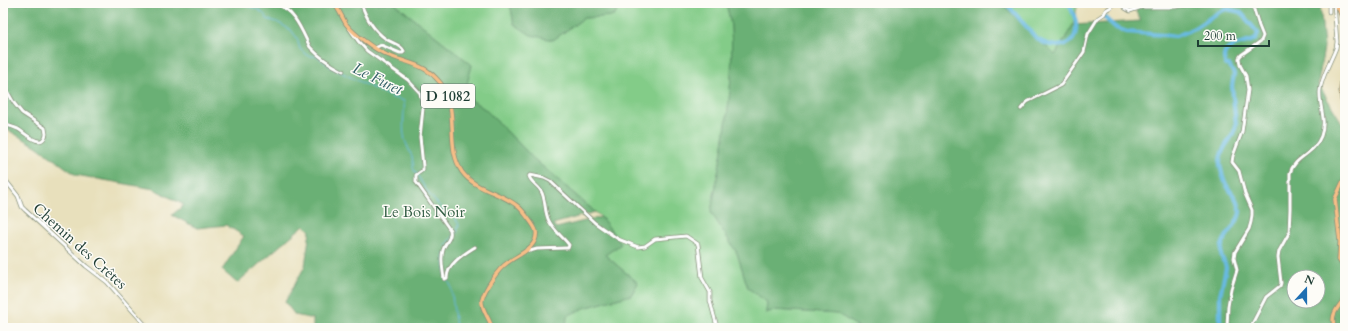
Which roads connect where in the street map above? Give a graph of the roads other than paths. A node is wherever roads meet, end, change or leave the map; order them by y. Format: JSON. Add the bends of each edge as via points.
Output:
{"nodes":[{"id":1,"x":275,"y":3,"type":"edge"},
{"id":2,"x":334,"y":3,"type":"edge"},
{"id":3,"x":361,"y":3,"type":"edge"},
{"id":4,"x":1113,"y":3,"type":"edge"},
{"id":5,"x":1124,"y":3,"type":"edge"},
{"id":6,"x":1198,"y":3,"type":"edge"},
{"id":7,"x":1252,"y":3,"type":"edge"},
{"id":8,"x":1329,"y":3,"type":"edge"},
{"id":9,"x":1335,"y":3,"type":"edge"},
{"id":10,"x":1344,"y":3,"type":"edge"},
{"id":11,"x":1345,"y":10,"type":"edge"},
{"id":12,"x":1329,"y":12,"type":"dead end"},
{"id":13,"x":1344,"y":17,"type":"edge"},
{"id":14,"x":349,"y":27,"type":"junction"},
{"id":15,"x":1344,"y":38,"type":"edge"},
{"id":16,"x":375,"y":48,"type":"junction"},
{"id":17,"x":343,"y":71,"type":"dead end"},
{"id":18,"x":3,"y":84,"type":"edge"},
{"id":19,"x":1345,"y":105,"type":"edge"},
{"id":20,"x":1021,"y":109,"type":"dead end"},
{"id":21,"x":3,"y":125,"type":"edge"},
{"id":22,"x":3,"y":177,"type":"edge"},
{"id":23,"x":1345,"y":177,"type":"edge"},
{"id":24,"x":475,"y":247,"type":"dead end"},
{"id":25,"x":527,"y":249,"type":"junction"},
{"id":26,"x":1345,"y":269,"type":"edge"},
{"id":27,"x":1345,"y":298,"type":"edge"},
{"id":28,"x":148,"y":328,"type":"edge"},
{"id":29,"x":492,"y":328,"type":"edge"},
{"id":30,"x":716,"y":328,"type":"edge"},
{"id":31,"x":1227,"y":328,"type":"edge"},
{"id":32,"x":1250,"y":328,"type":"edge"},
{"id":33,"x":1335,"y":328,"type":"edge"}],
"edges":[{"from":1,"to":17,"type":"street","via":[[286,8],[292,15],[310,47]]},
{"from":2,"to":14,"type":"main road","number":"D 1082"},
{"from":3,"to":16,"type":"street","via":[[369,23],[404,51],[400,53],[381,45]]},
{"from":4,"to":20,"type":"street","via":[[1098,18],[1088,34],[1084,52],[1061,85],[1027,102]]},
{"from":5,"to":6,"type":"street","via":[[1125,8],[1130,11],[1142,7],[1175,7]]},
{"from":7,"to":31,"type":"street","via":[[1263,36],[1261,41],[1239,58],[1248,90],[1242,132],[1232,162],[1239,171],[1252,210],[1252,222],[1235,252],[1237,270],[1229,300]]},
{"from":8,"to":12,"type":"street"},
{"from":9,"to":13,"type":"main road"},
{"from":9,"to":32,"type":"street","via":[[1336,48],[1320,90],[1324,126],[1312,151],[1291,167],[1289,233],[1278,257],[1281,283],[1266,297]]},
{"from":10,"to":11,"type":"street"},
{"from":13,"to":15,"type":"main road"},
{"from":14,"to":16,"type":"main road","number":"D 1082"},
{"from":14,"to":24,"type":"street","via":[[367,51],[408,80],[420,93],[423,108],[420,137],[424,166],[423,170],[416,174],[416,182],[450,230],[450,238],[442,254],[446,278],[451,266]]},
{"from":15,"to":19,"type":"main road","via":[[1340,90]]},
{"from":16,"to":25,"type":"main road","number":"D 1082","via":[[386,55],[422,67],[440,82],[450,103],[455,152],[461,169],[473,182],[521,209],[535,230],[536,236]]},
{"from":18,"to":21,"type":"street","via":[[18,108],[25,116],[45,128],[46,134],[44,140],[36,141],[16,128]]},
{"from":22,"to":28,"type":"street","name":"Chemin des Crêtes","via":[[18,196],[22,208],[107,282]]},
{"from":23,"to":26,"type":"main road","via":[[1335,199],[1340,242],[1339,260]]},
{"from":25,"to":29,"type":"main road","number":"D 1082","via":[[502,267],[483,296],[481,304]]},
{"from":25,"to":30,"type":"street","via":[[530,251],[568,248],[569,245],[550,222],[540,189],[530,179],[530,175],[550,181],[595,223],[618,239],[638,247],[645,246],[655,239],[686,236],[698,244],[702,278],[710,292]]},
{"from":27,"to":33,"type":"main road","via":[[1334,312]]}]}
